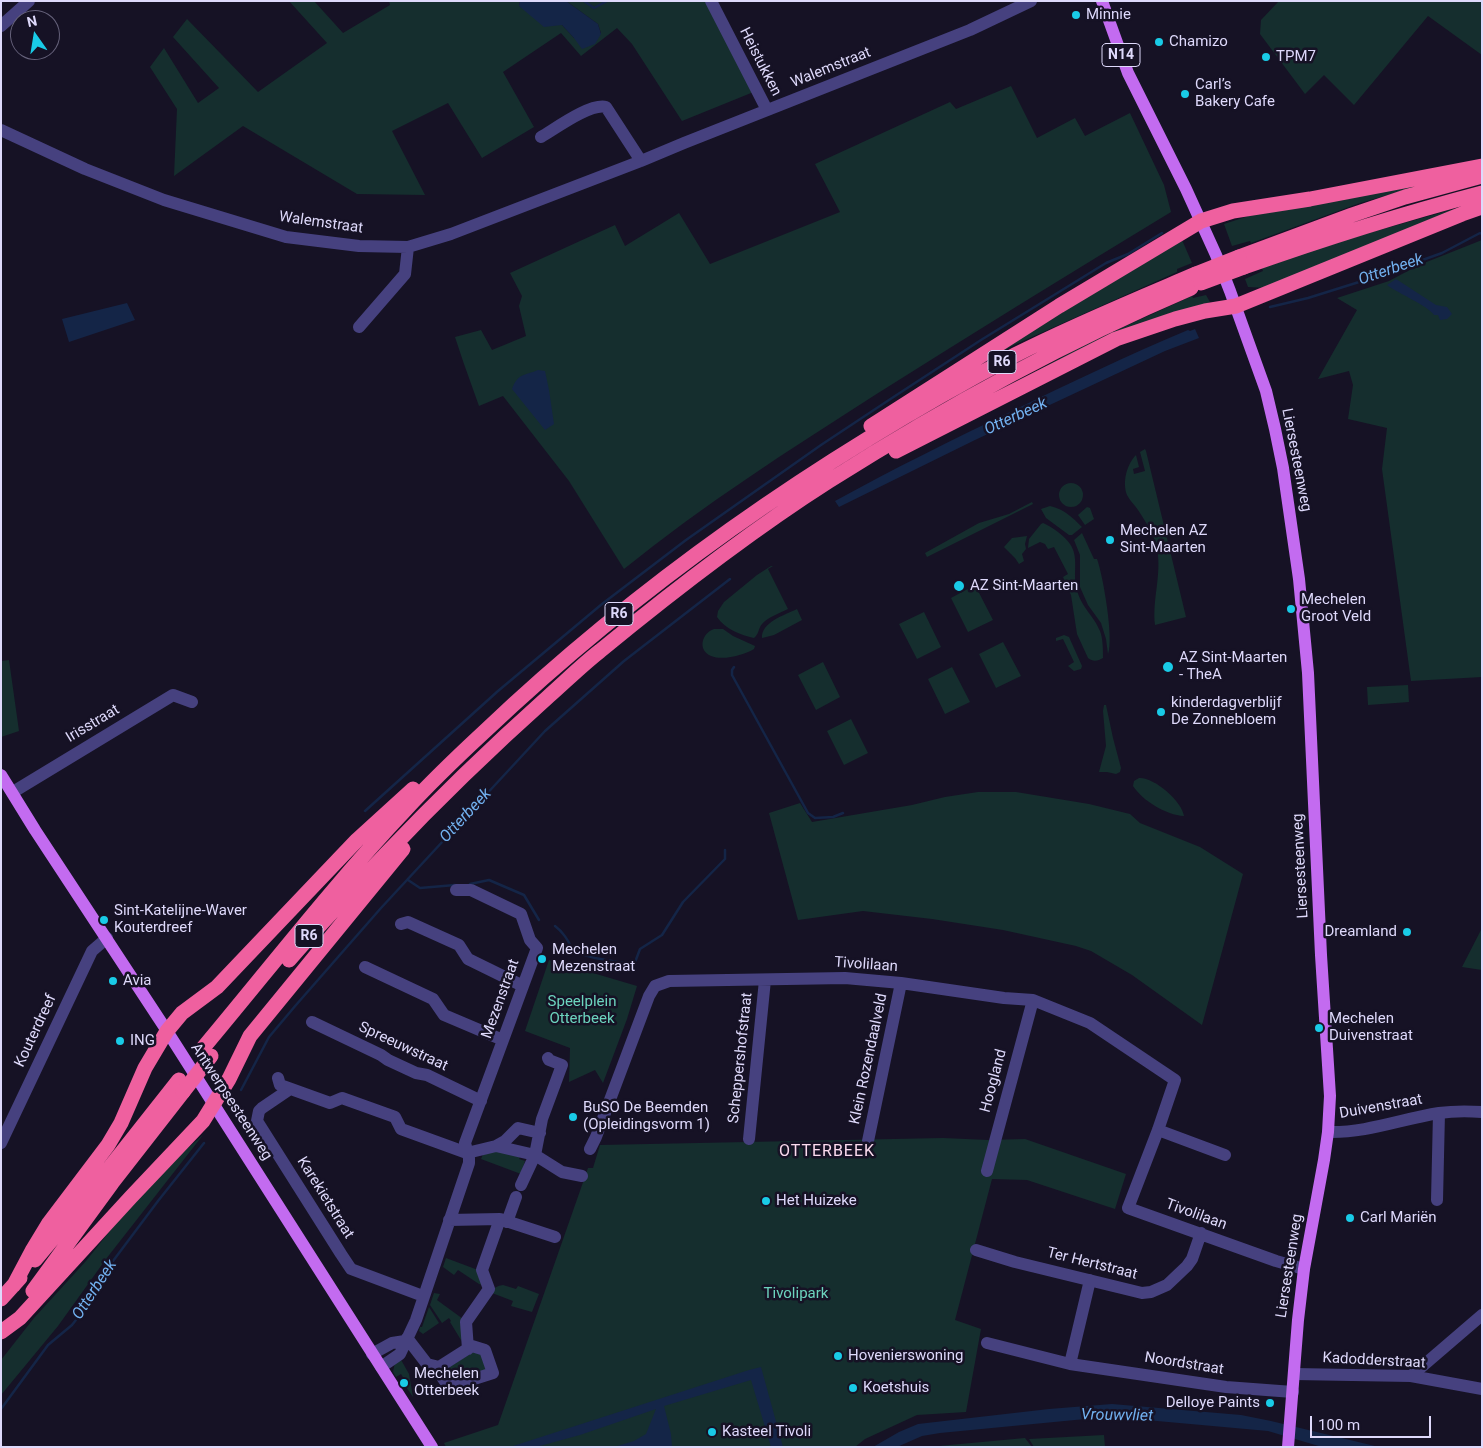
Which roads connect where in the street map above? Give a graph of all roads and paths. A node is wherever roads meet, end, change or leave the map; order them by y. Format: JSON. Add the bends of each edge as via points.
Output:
{"nodes":[{"id":1,"x":30,"y":1,"type":"edge"},
{"id":2,"x":711,"y":1,"type":"edge"},
{"id":3,"x":1031,"y":1,"type":"edge"},
{"id":4,"x":1102,"y":1,"type":"edge"},
{"id":5,"x":1,"y":26,"type":"edge"},
{"id":6,"x":767,"y":110,"type":"junction"},
{"id":7,"x":1,"y":130,"type":"edge"},
{"id":8,"x":541,"y":137,"type":"dead end"},
{"id":9,"x":641,"y":161,"type":"junction"},
{"id":10,"x":1482,"y":166,"type":"edge"},
{"id":11,"x":1482,"y":176,"type":"edge"},
{"id":12,"x":1482,"y":193,"type":"edge"},
{"id":13,"x":1482,"y":208,"type":"edge"},
{"id":14,"x":1201,"y":221,"type":"junction"},
{"id":15,"x":408,"y":246,"type":"junction"},
{"id":16,"x":1242,"y":262,"type":"junction"},
{"id":17,"x":1199,"y":279,"type":"junction"},
{"id":18,"x":1236,"y":306,"type":"junction"},
{"id":19,"x":359,"y":327,"type":"dead end"},
{"id":20,"x":818,"y":470,"type":"junction"},
{"id":21,"x":828,"y":482,"type":"junction"},
{"id":22,"x":192,"y":702,"type":"dead end"},
{"id":23,"x":457,"y":758,"type":"junction"},
{"id":24,"x":1,"y":775,"type":"edge"},
{"id":25,"x":12,"y":792,"type":"junction"},
{"id":26,"x":416,"y":823,"type":"junction"},
{"id":27,"x":456,"y":890,"type":"dead end"},
{"id":28,"x":402,"y":924,"type":"dead end"},
{"id":29,"x":106,"y":938,"type":"junction"},
{"id":30,"x":365,"y":968,"type":"dead end"},
{"id":31,"x":765,"y":980,"type":"junction"},
{"id":32,"x":901,"y":984,"type":"junction"},
{"id":33,"x":523,"y":986,"type":"junction"},
{"id":34,"x":1033,"y":1000,"type":"junction"},
{"id":35,"x":312,"y":1022,"type":"dead end"},
{"id":36,"x":167,"y":1032,"type":"junction"},
{"id":37,"x":503,"y":1040,"type":"junction"},
{"id":38,"x":207,"y":1052,"type":"junction"},
{"id":39,"x":548,"y":1058,"type":"dead end"},
{"id":40,"x":278,"y":1078,"type":"dead end"},
{"id":41,"x":181,"y":1086,"type":"junction"},
{"id":42,"x":290,"y":1089,"type":"junction"},
{"id":43,"x":481,"y":1101,"type":"junction"},
{"id":44,"x":213,"y":1104,"type":"junction"},
{"id":45,"x":1482,"y":1112,"type":"edge"},
{"id":46,"x":1439,"y":1113,"type":"junction"},
{"id":47,"x":6,"y":1123,"type":"edge"},
{"id":48,"x":1158,"y":1130,"type":"junction"},
{"id":49,"x":1328,"y":1132,"type":"junction"},
{"id":50,"x":540,"y":1133,"type":"junction"},
{"id":51,"x":749,"y":1139,"type":"dead end"},
{"id":52,"x":868,"y":1141,"type":"dead end"},
{"id":53,"x":1,"y":1143,"type":"edge"},
{"id":54,"x":496,"y":1146,"type":"junction"},
{"id":55,"x":590,"y":1149,"type":"dead end"},
{"id":56,"x":535,"y":1155,"type":"junction"},
{"id":57,"x":1225,"y":1155,"type":"dead end"},
{"id":58,"x":468,"y":1158,"type":"junction"},
{"id":59,"x":987,"y":1171,"type":"dead end"},
{"id":60,"x":582,"y":1176,"type":"dead end"},
{"id":61,"x":1437,"y":1200,"type":"dead end"},
{"id":62,"x":449,"y":1220,"type":"junction"},
{"id":63,"x":504,"y":1221,"type":"junction"},
{"id":64,"x":1201,"y":1233,"type":"junction"},
{"id":65,"x":555,"y":1237,"type":"dead end"},
{"id":66,"x":976,"y":1250,"type":"dead end"},
{"id":67,"x":1304,"y":1269,"type":"junction"},
{"id":68,"x":1090,"y":1280,"type":"junction"},
{"id":69,"x":14,"y":1285,"type":"junction"},
{"id":70,"x":423,"y":1296,"type":"junction"},
{"id":71,"x":1,"y":1299,"type":"edge"},
{"id":72,"x":1482,"y":1315,"type":"edge"},
{"id":73,"x":1,"y":1332,"type":"edge"},
{"id":74,"x":406,"y":1340,"type":"junction"},
{"id":75,"x":987,"y":1343,"type":"dead end"},
{"id":76,"x":468,"y":1349,"type":"junction"},
{"id":77,"x":372,"y":1354,"type":"junction"},
{"id":78,"x":1070,"y":1364,"type":"junction"},
{"id":79,"x":381,"y":1367,"type":"junction"},
{"id":80,"x":439,"y":1368,"type":"junction"},
{"id":81,"x":1294,"y":1374,"type":"junction"},
{"id":82,"x":1411,"y":1376,"type":"junction"},
{"id":83,"x":1482,"y":1389,"type":"edge"},
{"id":84,"x":1293,"y":1392,"type":"junction"},
{"id":85,"x":1288,"y":1445,"type":"edge"},
{"id":86,"x":432,"y":1447,"type":"edge"}],
"edges":[{"from":1,"to":5,"type":"street"},
{"from":2,"to":6,"type":"street","name":"Heistukken"},
{"from":3,"to":6,"type":"street","name":"Walemstraat","via":[[970,30]]},
{"from":4,"to":14,"type":"main road","number":"N14","via":[[1128,73]]},
{"from":6,"to":9,"type":"street","name":"Walemstraat"},
{"from":7,"to":15,"type":"street","name":"Walemstraat","via":[[164,200],[286,237],[359,246]]},
{"from":8,"to":9,"type":"street","via":[[588,109],[606,107]]},
{"from":9,"to":15,"type":"street","name":"Walemstraat","via":[[451,234]]},
{"from":10,"to":14,"type":"highway","via":[[1233,211]]},
{"from":11,"to":16,"type":"highway","number":"R6","via":[[1396,200],[1282,240]]},
{"from":12,"to":16,"type":"highway","number":"R6"},
{"from":13,"to":18,"type":"highway"},
{"from":14,"to":18,"type":"main road","name":"Liersesteenweg","number":"N14"},
{"from":14,"to":20,"type":"highway","via":[[892,411],[831,454]]},
{"from":15,"to":19,"type":"street","via":[[405,274]]},
{"from":16,"to":17,"type":"highway","number":"R6","bridge":true},
{"from":17,"to":20,"type":"highway","number":"R6","via":[[1074,327],[1018,354],[887,426]]},
{"from":17,"to":21,"type":"highway","number":"R6","via":[[928,421]]},
{"from":18,"to":21,"type":"highway","via":[[1175,318],[1116,339],[839,482]]},
{"from":18,"to":49,"type":"main road","name":"Liersesteenweg","number":"N14","via":[[1266,391],[1275,429],[1300,578],[1330,1074]]},
{"from":20,"to":23,"type":"highway","number":"R6","via":[[719,537],[646,592],[572,652]]},
{"from":21,"to":26,"type":"highway","number":"R6","via":[[736,546],[598,652],[501,738]]},
{"from":22,"to":25,"type":"street","name":"Irisstraat","via":[[173,695]]},
{"from":23,"to":36,"type":"highway","via":[[442,764],[376,822],[217,987],[182,1013]]},
{"from":23,"to":38,"type":"highway","number":"R6","via":[[351,869]]},
{"from":24,"to":25,"type":"main road","name":"Antwerpsesteenweg"},
{"from":25,"to":29,"type":"main road","name":"Antwerpsesteenweg"},
{"from":26,"to":38,"type":"highway","number":"R6","via":[[319,924]]},
{"from":26,"to":44,"type":"highway","via":[[408,843],[250,1036]]},
{"from":27,"to":33,"type":"street","name":"Mezenstraat","via":[[471,890],[521,914],[530,940],[537,948]]},
{"from":28,"to":33,"type":"street","via":[[408,922],[459,945],[468,959]]},
{"from":29,"to":36,"type":"main road","name":"Antwerpsesteenweg"},
{"from":29,"to":47,"type":"street","name":"Kouterdreef","via":[[92,951]]},
{"from":30,"to":37,"type":"street","via":[[433,999],[444,1015]]},
{"from":31,"to":32,"type":"street","name":"Tivolilaan","via":[[845,978]]},
{"from":31,"to":51,"type":"street","name":"Scheppershofstraat"},
{"from":31,"to":55,"type":"street","name":"Tivolilaan","via":[[669,981],[655,986]]},
{"from":32,"to":34,"type":"street","name":"Tivolilaan"},
{"from":32,"to":52,"type":"street","name":"Klein Rozendaalveld"},
{"from":33,"to":37,"type":"street","name":"Mezenstraat"},
{"from":34,"to":48,"type":"street","name":"Tivolilaan","via":[[1090,1023],[1176,1080]]},
{"from":34,"to":59,"type":"street","name":"Hoogland"},
{"from":35,"to":43,"type":"street","name":"Spreeuwstraat"},
{"from":36,"to":44,"type":"main road","name":"Antwerpsesteenweg"},
{"from":36,"to":69,"type":"highway","via":[[145,1068],[108,1145],[49,1223]]},
{"from":37,"to":43,"type":"street","name":"Mezenstraat"},
{"from":38,"to":41,"type":"highway","number":"R6","bridge":true},
{"from":39,"to":50,"type":"street","via":[[562,1065]]},
{"from":40,"to":42,"type":"street","via":[[280,1085]]},
{"from":41,"to":69,"type":"highway","number":"R6"},
{"from":41,"to":73,"type":"highway","number":"R6"},
{"from":42,"to":58,"type":"street","via":[[330,1102],[342,1098],[395,1117],[401,1129]]},
{"from":42,"to":70,"type":"street","name":"Karekietstraat","via":[[258,1111],[257,1120],[346,1262],[351,1269]]},
{"from":43,"to":58,"type":"street","name":"Mezenstraat","via":[[465,1142]]},
{"from":44,"to":73,"type":"highway","via":[[203,1121],[20,1318]]},
{"from":44,"to":77,"type":"main road","name":"Antwerpsesteenweg"},
{"from":45,"to":46,"type":"street","name":"Duivenstraat"},
{"from":46,"to":49,"type":"street","name":"Duivenstraat","via":[[1372,1129]]},
{"from":46,"to":61,"type":"street","name":"Duivenstraat"},
{"from":47,"to":53,"type":"street","name":"Kouterdreef"},
{"from":48,"to":57,"type":"street"},
{"from":48,"to":64,"type":"street","name":"Tivolilaan","via":[[1128,1208]]},
{"from":49,"to":67,"type":"main road","name":"Liersesteenweg","number":"N14"},
{"from":50,"to":54,"type":"street","via":[[518,1128]]},
{"from":50,"to":56,"type":"street"},
{"from":54,"to":56,"type":"street"},
{"from":54,"to":58,"type":"street"},
{"from":56,"to":60,"type":"street","via":[[562,1172]]},
{"from":56,"to":63,"type":"street"},
{"from":58,"to":62,"type":"street"},
{"from":62,"to":63,"type":"street"},
{"from":62,"to":70,"type":"street"},
{"from":63,"to":65,"type":"street"},
{"from":63,"to":76,"type":"street","via":[[482,1270],[489,1289],[466,1322]]},
{"from":64,"to":67,"type":"street","name":"Tivolilaan"},
{"from":64,"to":68,"type":"street","name":"Ter Hertstraat","via":[[1188,1266],[1158,1290],[1142,1292]]},
{"from":66,"to":68,"type":"street","name":"Ter Hertstraat"},
{"from":67,"to":81,"type":"main road","name":"Liersesteenweg","number":"N14"},
{"from":68,"to":78,"type":"street"},
{"from":69,"to":71,"type":"highway","number":"R6"},
{"from":70,"to":74,"type":"street"},
{"from":72,"to":82,"type":"street"},
{"from":74,"to":77,"type":"street","via":[[392,1343]]},
{"from":74,"to":79,"type":"street","via":[[400,1354]]},
{"from":74,"to":80,"type":"street","via":[[427,1364]]},
{"from":75,"to":78,"type":"street","name":"Noordstraat"},
{"from":76,"to":80,"type":"street"},
{"from":76,"to":80,"type":"street","via":[[472,1346],[485,1350],[493,1373],[449,1387]]},
{"from":77,"to":79,"type":"main road","name":"Antwerpsesteenweg"},
{"from":78,"to":84,"type":"street","name":"Noordstraat","via":[[1226,1387]]},
{"from":79,"to":86,"type":"main road","name":"Antwerpsesteenweg"},
{"from":81,"to":82,"type":"street","name":"Kadodderstraat"},
{"from":81,"to":84,"type":"main road","name":"Liersesteenweg","number":"N14"},
{"from":82,"to":83,"type":"street","name":"Kadodderstraat"},
{"from":84,"to":85,"type":"main road","name":"Liersesteenweg","number":"N14"}]}
